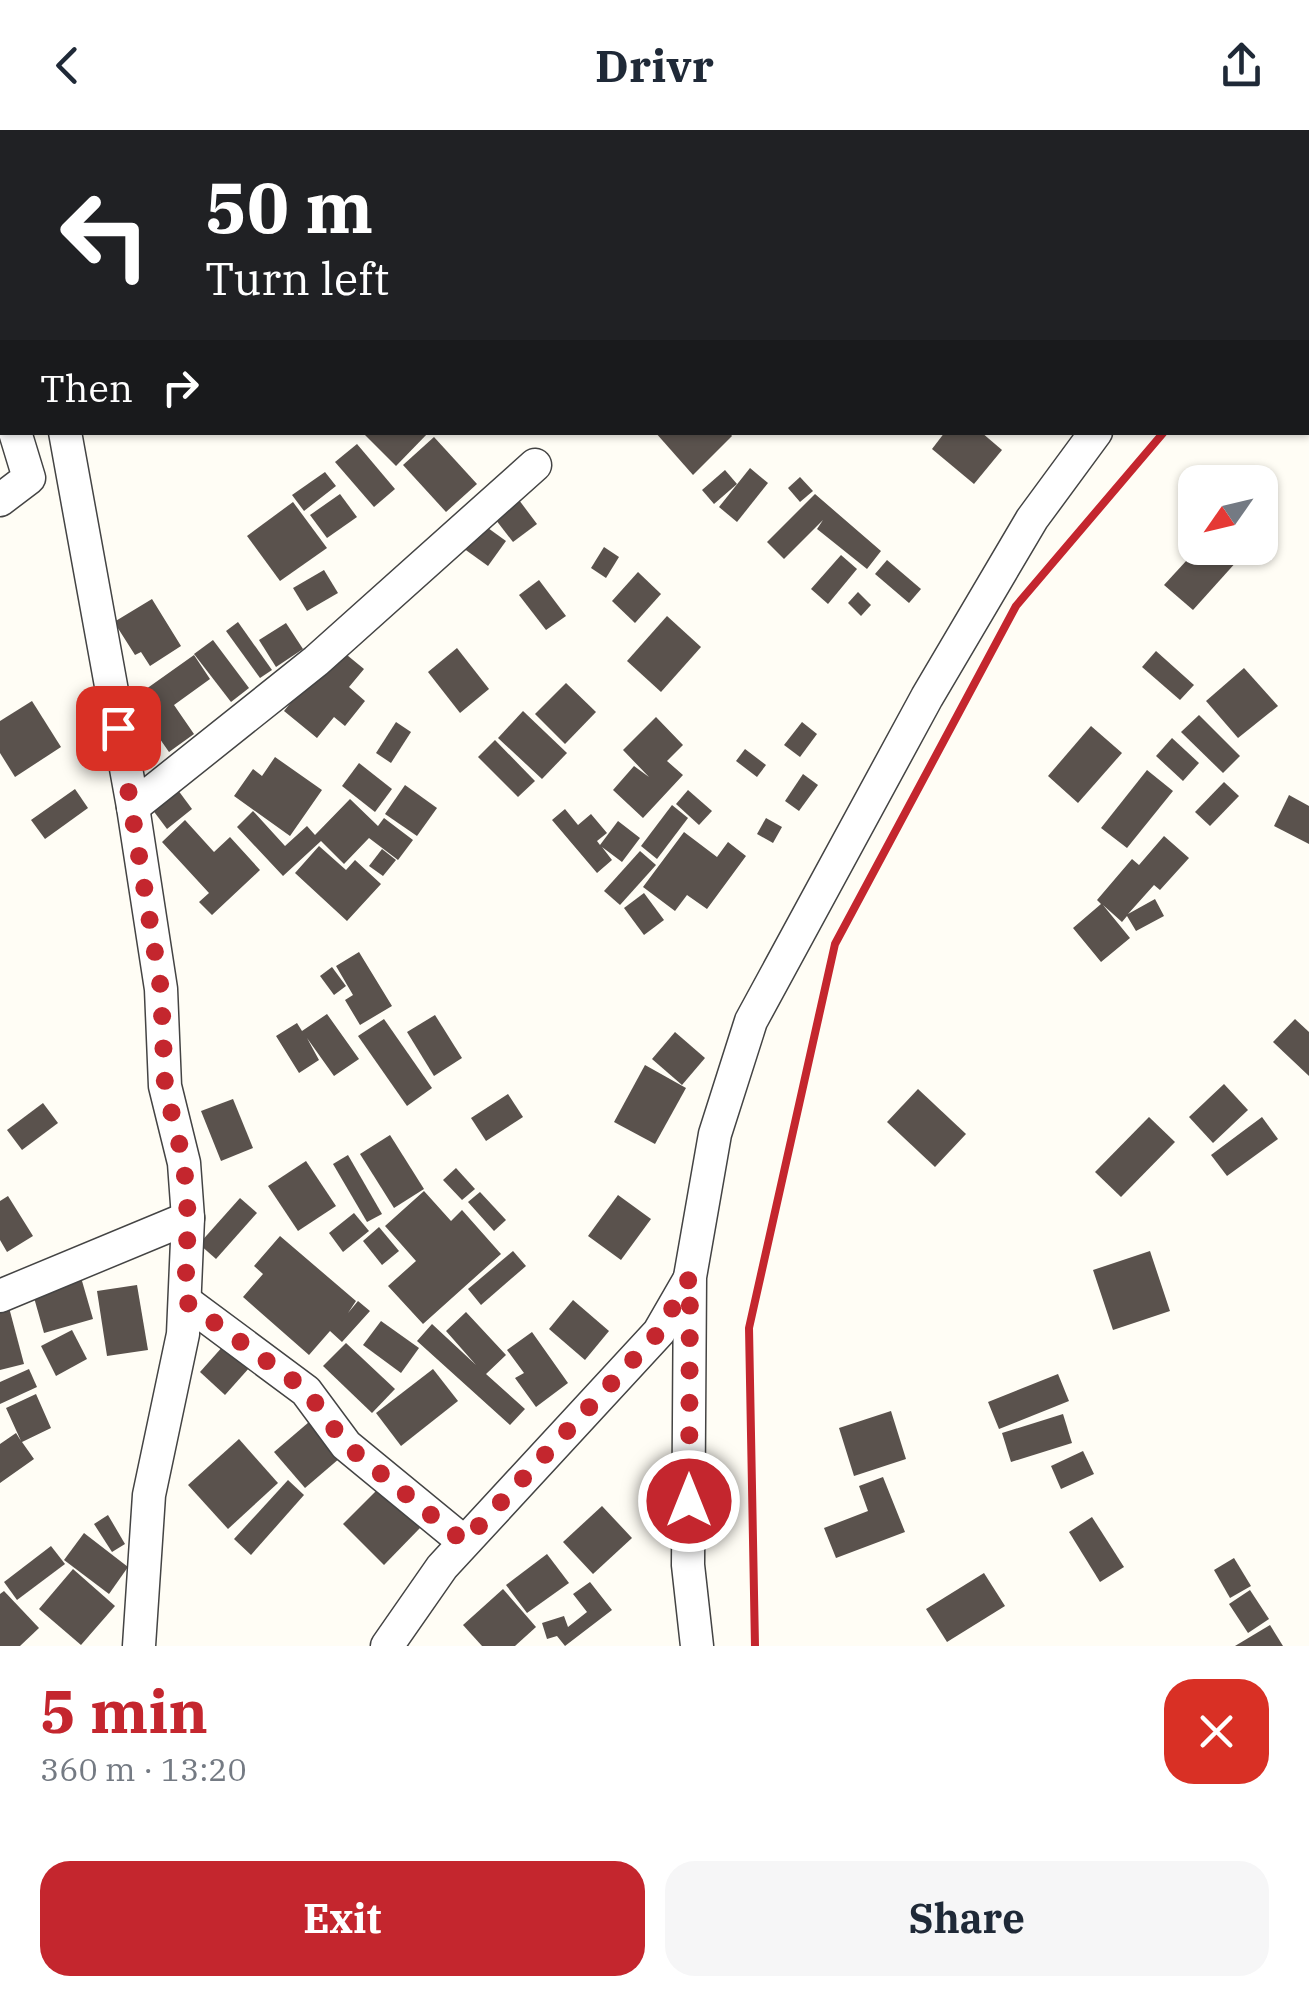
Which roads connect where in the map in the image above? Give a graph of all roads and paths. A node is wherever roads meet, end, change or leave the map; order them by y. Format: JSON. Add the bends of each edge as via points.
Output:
{"nodes":[{"id":1,"x":15,"y":435,"type":"edge"},
{"id":2,"x":66,"y":435,"type":"edge"},
{"id":3,"x":1094,"y":435,"type":"edge"},
{"id":4,"x":535,"y":465,"type":"dead end"},
{"id":5,"x":0,"y":500,"type":"edge"},
{"id":6,"x":133,"y":806,"type":"junction"},
{"id":7,"x":188,"y":1218,"type":"junction"},
{"id":8,"x":690,"y":1277,"type":"junction"},
{"id":9,"x":0,"y":1296,"type":"edge"},
{"id":10,"x":185,"y":1301,"type":"junction"},
{"id":11,"x":464,"y":1542,"type":"junction"},
{"id":12,"x":139,"y":1646,"type":"edge"},
{"id":13,"x":387,"y":1646,"type":"edge"},
{"id":14,"x":697,"y":1646,"type":"edge"}],
"edges":[{"from":1,"to":5,"type":"street","via":[[30,478]]},
{"from":2,"to":6,"type":"street"},
{"from":3,"to":8,"type":"street","via":[[1032,520],[927,697],[752,1021],[715,1134]]},
{"from":4,"to":6,"type":"street","via":[[316,662]]},
{"from":6,"to":7,"type":"street","via":[[161,989],[165,1086],[184,1163]]},
{"from":7,"to":9,"type":"street"},
{"from":7,"to":10,"type":"street"},
{"from":8,"to":11,"type":"street","via":[[659,1332]]},
{"from":8,"to":14,"type":"street","via":[[688,1565]]},
{"from":10,"to":11,"type":"street","via":[[306,1390],[346,1445]]},
{"from":10,"to":12,"type":"street","via":[[149,1495]]},
{"from":11,"to":13,"type":"street"}]}
